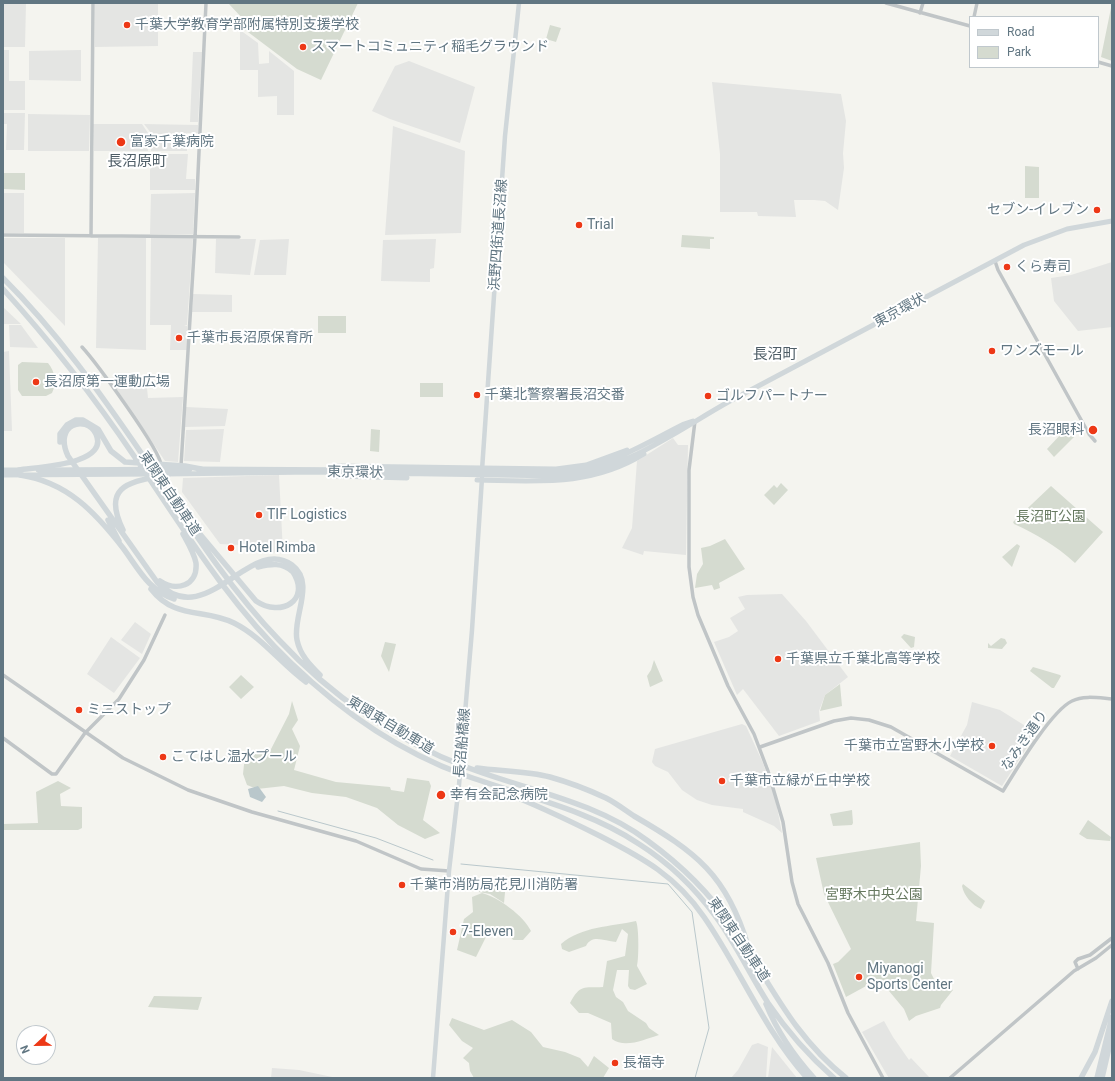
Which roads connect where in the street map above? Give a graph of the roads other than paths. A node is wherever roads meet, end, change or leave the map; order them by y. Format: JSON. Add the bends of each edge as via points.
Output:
{"nodes":[{"id":1,"x":93,"y":3,"type":"edge"},
{"id":2,"x":206,"y":3,"type":"edge"},
{"id":3,"x":519,"y":3,"type":"edge"},
{"id":4,"x":886,"y":3,"type":"edge"},
{"id":5,"x":923,"y":3,"type":"edge"},
{"id":6,"x":977,"y":3,"type":"edge"},
{"id":7,"x":920,"y":13,"type":"junction"},
{"id":8,"x":974,"y":16,"type":"edge"},
{"id":9,"x":969,"y":26,"type":"edge"},
{"id":10,"x":1099,"y":62,"type":"edge"},
{"id":11,"x":1112,"y":66,"type":"edge"},
{"id":12,"x":1112,"y":221,"type":"edge"},
{"id":13,"x":3,"y":235,"type":"edge"},
{"id":14,"x":91,"y":236,"type":"junction"},
{"id":15,"x":195,"y":237,"type":"junction"},
{"id":16,"x":239,"y":237,"type":"dead end"},
{"id":17,"x":995,"y":261,"type":"junction"},
{"id":18,"x":3,"y":278,"type":"edge"},
{"id":19,"x":3,"y":289,"type":"edge"},
{"id":20,"x":82,"y":347,"type":"dead end"},
{"id":21,"x":695,"y":421,"type":"junction"},
{"id":22,"x":1095,"y":441,"type":"dead end"},
{"id":23,"x":654,"y":442,"type":"junction"},
{"id":24,"x":66,"y":457,"type":"junction"},
{"id":25,"x":161,"y":465,"type":"junction"},
{"id":26,"x":181,"y":466,"type":"junction"},
{"id":27,"x":483,"y":468,"type":"junction"},
{"id":28,"x":201,"y":469,"type":"junction"},
{"id":29,"x":3,"y":470,"type":"edge"},
{"id":30,"x":313,"y":470,"type":"junction"},
{"id":31,"x":20,"y":473,"type":"junction"},
{"id":32,"x":169,"y":474,"type":"junction"},
{"id":33,"x":3,"y":475,"type":"edge"},
{"id":34,"x":482,"y":480,"type":"junction"},
{"id":35,"x":152,"y":482,"type":"junction"},
{"id":36,"x":161,"y":482,"type":"junction"},
{"id":37,"x":107,"y":515,"type":"junction"},
{"id":38,"x":129,"y":544,"type":"junction"},
{"id":39,"x":123,"y":548,"type":"junction"},
{"id":40,"x":146,"y":569,"type":"junction"},
{"id":41,"x":140,"y":573,"type":"junction"},
{"id":42,"x":165,"y":615,"type":"dead end"},
{"id":43,"x":3,"y":675,"type":"edge"},
{"id":44,"x":330,"y":698,"type":"junction"},
{"id":45,"x":1112,"y":699,"type":"edge"},
{"id":46,"x":377,"y":721,"type":"junction"},
{"id":47,"x":85,"y":733,"type":"junction"},
{"id":48,"x":3,"y":738,"type":"edge"},
{"id":49,"x":760,"y":747,"type":"junction"},
{"id":50,"x":467,"y":767,"type":"junction"},
{"id":51,"x":467,"y":776,"type":"junction"},
{"id":52,"x":449,"y":872,"type":"junction"},
{"id":53,"x":1112,"y":938,"type":"edge"},
{"id":54,"x":1112,"y":945,"type":"edge"},
{"id":55,"x":1078,"y":969,"type":"junction"},
{"id":56,"x":1112,"y":1001,"type":"edge"},
{"id":57,"x":1112,"y":1017,"type":"edge"},
{"id":58,"x":1112,"y":1035,"type":"edge"},
{"id":59,"x":832,"y":1066,"type":"junction"},
{"id":60,"x":433,"y":1078,"type":"edge"},
{"id":61,"x":807,"y":1078,"type":"edge"},
{"id":62,"x":814,"y":1078,"type":"edge"},
{"id":63,"x":834,"y":1078,"type":"edge"},
{"id":64,"x":846,"y":1078,"type":"edge"},
{"id":65,"x":851,"y":1078,"type":"edge"},
{"id":66,"x":883,"y":1078,"type":"edge"},
{"id":67,"x":950,"y":1078,"type":"edge"},
{"id":68,"x":1080,"y":1078,"type":"edge"},
{"id":69,"x":1097,"y":1078,"type":"edge"},
{"id":70,"x":1102,"y":1078,"type":"edge"}],
"edges":[{"from":1,"to":14,"type":"street"},
{"from":2,"to":15,"type":"street"},
{"from":3,"to":27,"type":"main road","name":"浜野四街道長沼線","via":[[505,136]]},
{"from":4,"to":7,"type":"street"},
{"from":5,"to":7,"type":"street"},
{"from":6,"to":8,"type":"street"},
{"from":7,"to":9,"type":"street"},
{"from":10,"to":11,"type":"street"},
{"from":12,"to":17,"type":"highway","name":"東京環状","via":[[1052,234],[1024,245]]},
{"from":13,"to":14,"type":"street"},
{"from":14,"to":15,"type":"street"},
{"from":15,"to":16,"type":"street"},
{"from":15,"to":26,"type":"street"},
{"from":17,"to":21,"type":"highway","name":"東京環状"},
{"from":17,"to":22,"type":"street"},
{"from":18,"to":36,"type":"highway","name":"東関東自動車道","via":[[95,386]]},
{"from":19,"to":35,"type":"highway","name":"東関東自動車道","via":[[89,391]]},
{"from":20,"to":25,"type":"street","via":[[143,432],[158,455]]},
{"from":21,"to":23,"type":"highway","name":"東京環状","via":[[686,428]]},
{"from":21,"to":49,"type":"street","via":[[689,470],[689,567],[693,597],[728,686]]},
{"from":23,"to":27,"type":"highway","via":[[646,441],[604,460],[586,465],[556,469]]},
{"from":23,"to":30,"type":"highway","name":"東京環状","via":[[625,457],[586,469],[554,472]]},
{"from":23,"to":34,"type":"highway","via":[[650,450],[624,465],[590,476],[566,480]]},
{"from":24,"to":25,"type":"highway","via":[[60,443],[60,434],[67,424],[79,420],[94,425],[111,451],[125,462]]},
{"from":24,"to":31,"type":"highway","via":[[63,442],[68,429],[78,424],[92,428],[97,436],[97,446],[85,458]]},
{"from":24,"to":37,"type":"highway"},
{"from":25,"to":26,"type":"highway"},
{"from":26,"to":28,"type":"highway"},
{"from":27,"to":30,"type":"highway","via":[[326,466]]},
{"from":27,"to":34,"type":"main road","name":"浜野四街道長沼線"},
{"from":28,"to":30,"type":"highway","name":"東京環状"},
{"from":28,"to":31,"type":"highway","name":"東京環状"},
{"from":29,"to":31,"type":"highway","name":"東京環状"},
{"from":30,"to":32,"type":"highway","name":"東京環状"},
{"from":30,"to":34,"type":"highway","via":[[336,476]]},
{"from":31,"to":32,"type":"highway","name":"東京環状"},
{"from":31,"to":33,"type":"highway","name":"東京環状"},
{"from":31,"to":39,"type":"highway","via":[[47,481],[67,492],[90,510]]},
{"from":32,"to":38,"type":"highway","via":[[134,481],[119,492],[115,510]]},
{"from":34,"to":52,"type":"main road","name":"長沼船橋線","via":[[472,630]]},
{"from":35,"to":40,"type":"highway","via":[[193,552],[196,570],[188,583],[174,588],[164,584]]},
{"from":35,"to":44,"type":"highway","name":"東関東自動車道","via":[[231,595],[273,645]]},
{"from":36,"to":41,"type":"highway","via":[[228,568],[243,586],[262,605],[282,608],[291,603],[298,593],[299,587],[294,572],[275,564],[257,567],[250,571],[210,596],[184,601],[159,592]]},
{"from":36,"to":46,"type":"highway","name":"東関東自動車道","via":[[223,573],[279,640],[311,671]]},
{"from":37,"to":38,"type":"highway"},
{"from":37,"to":39,"type":"highway"},
{"from":38,"to":40,"type":"highway"},
{"from":39,"to":41,"type":"highway"},
{"from":40,"to":46,"type":"highway","via":[[171,594],[189,598],[208,593],[244,570],[264,561],[280,560],[292,565],[300,574],[303,587],[296,629],[301,653],[321,675]]},
{"from":41,"to":44,"type":"highway","via":[[162,601],[182,611],[214,616],[240,627],[297,675]]},
{"from":42,"to":47,"type":"street","via":[[144,660],[119,698]]},
{"from":43,"to":47,"type":"street"},
{"from":44,"to":51,"type":"highway","name":"東関東自動車道","via":[[398,745]]},
{"from":45,"to":49,"type":"street","name":"なみき通り","via":[[1082,698],[1064,706],[1033,743],[1003,791],[891,727],[869,720],[850,718],[834,721]]},
{"from":46,"to":50,"type":"highway","name":"東関東自動車道","via":[[421,747]]},
{"from":47,"to":48,"type":"street","via":[[56,774],[52,774]]},
{"from":47,"to":52,"type":"street","via":[[123,758],[188,790],[252,812],[356,841],[421,869]]},
{"from":49,"to":66,"type":"street","via":[[781,811],[798,904],[828,963],[848,1013]]},
{"from":50,"to":59,"type":"highway","name":"東関東自動車道","via":[[547,793],[613,820],[644,838],[679,865],[721,910],[794,1024]]},
{"from":50,"to":62,"type":"highway","via":[[549,776],[607,798],[696,856],[717,879],[735,909],[770,1012],[790,1048]]},
{"from":51,"to":61,"type":"highway","via":[[544,808],[634,852],[663,871],[704,916],[768,1026]]},
{"from":51,"to":63,"type":"highway","name":"東関東自動車道","via":[[609,827],[640,844],[674,870],[715,915],[787,1029],[805,1051]]},
{"from":52,"to":60,"type":"main road","name":"長沼船橋線"},
{"from":53,"to":55,"type":"street","via":[[1090,955],[1078,959],[1075,962]]},
{"from":54,"to":55,"type":"street"},
{"from":55,"to":67,"type":"street"},
{"from":56,"to":68,"type":"highway","via":[[1091,1062]]},
{"from":57,"to":69,"type":"highway"},
{"from":58,"to":70,"type":"highway"},
{"from":59,"to":64,"type":"highway","name":"東関東自動車道"},
{"from":59,"to":65,"type":"highway"}]}
